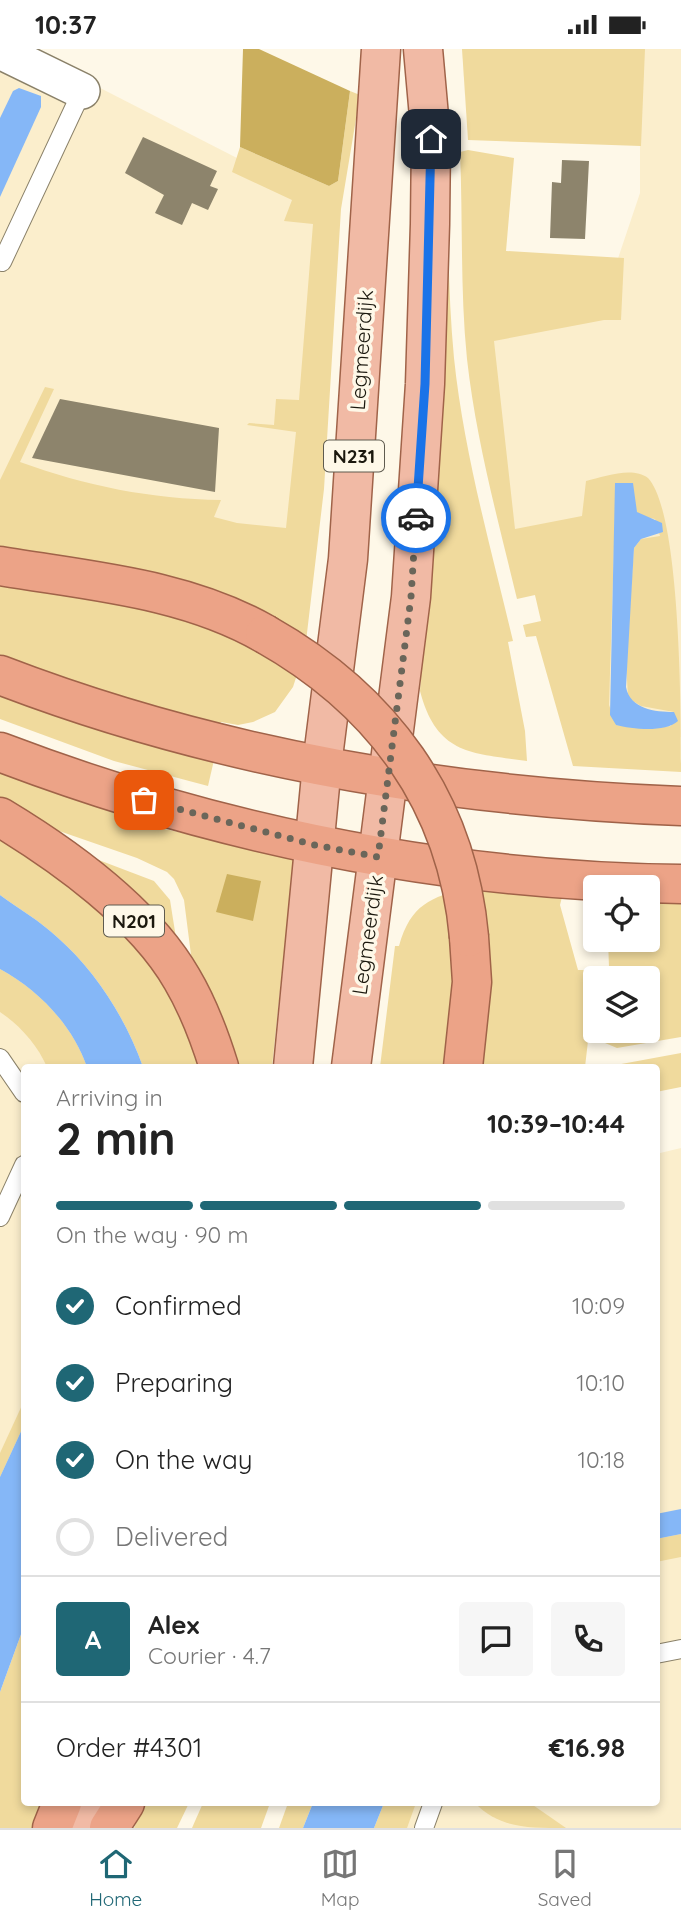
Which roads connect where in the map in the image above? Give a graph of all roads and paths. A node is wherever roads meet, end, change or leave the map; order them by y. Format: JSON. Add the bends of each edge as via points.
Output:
{"nodes":[{"id":1,"x":381,"y":49,"type":"edge"},
{"id":2,"x":423,"y":49,"type":"edge"},
{"id":3,"x":0,"y":51,"type":"edge"},
{"id":4,"x":82,"y":91,"type":"joint"},
{"id":5,"x":2,"y":262,"type":"dead end"},
{"id":6,"x":0,"y":566,"type":"edge"},
{"id":7,"x":0,"y":675,"type":"edge"},
{"id":8,"x":0,"y":752,"type":"edge"},
{"id":9,"x":322,"y":765,"type":"junction"},
{"id":10,"x":388,"y":777,"type":"junction"},
{"id":11,"x":681,"y":806,"type":"edge"},
{"id":12,"x":0,"y":817,"type":"edge"},
{"id":13,"x":315,"y":845,"type":"junction"},
{"id":14,"x":378,"y":857,"type":"junction"},
{"id":15,"x":681,"y":884,"type":"edge"},
{"id":16,"x":0,"y":1058,"type":"edge"},
{"id":17,"x":218,"y":1064,"type":"edge"},
{"id":18,"x":293,"y":1064,"type":"edge"},
{"id":19,"x":351,"y":1064,"type":"edge"},
{"id":20,"x":463,"y":1064,"type":"edge"},
{"id":21,"x":21,"y":1089,"type":"edge"},
{"id":22,"x":21,"y":1172,"type":"edge"},
{"id":23,"x":0,"y":1217,"type":"edge"},
{"id":24,"x":681,"y":1649,"type":"edge"},
{"id":25,"x":660,"y":1653,"type":"edge"},
{"id":26,"x":61,"y":1806,"type":"edge"},
{"id":27,"x":87,"y":1806,"type":"edge"},
{"id":28,"x":118,"y":1806,"type":"edge"},
{"id":29,"x":123,"y":1806,"type":"edge"},
{"id":30,"x":432,"y":1806,"type":"edge"},
{"id":31,"x":52,"y":1828,"type":"edge"},
{"id":32,"x":78,"y":1828,"type":"edge"},
{"id":33,"x":109,"y":1828,"type":"edge"},
{"id":34,"x":424,"y":1828,"type":"edge"}],
"edges":[{"from":1,"to":9,"type":"main road","name":"Legmeerdijk","number":"N231","via":[[348,559]]},
{"from":2,"to":10,"type":"main road","name":"Legmeerdijk","via":[[431,139],[425,384],[411,597]]},
{"from":3,"to":4,"type":"street"},
{"from":4,"to":5,"type":"lane"},
{"from":6,"to":20,"type":"highway","bridge":true,"via":[[129,588],[233,616],[339,683],[389,736],[426,789],[453,851],[472,982]]},
{"from":7,"to":9,"type":"highway","via":[[189,734]]},
{"from":8,"to":13,"type":"highway","via":[[189,814]]},
{"from":9,"to":10,"type":"highway"},
{"from":9,"to":13,"type":"main road","name":"Legmeerdijk","number":"N231"},
{"from":10,"to":11,"type":"highway","via":[[450,788]]},
{"from":10,"to":14,"type":"main road","name":"Legmeerdijk"},
{"from":12,"to":17,"type":"highway","number":"N201","via":[[47,845],[149,936],[181,978]]},
{"from":13,"to":14,"type":"highway"},
{"from":13,"to":18,"type":"main road","name":"Legmeerdijk","number":"N231"},
{"from":14,"to":15,"type":"highway","via":[[557,879]]},
{"from":14,"to":19,"type":"main road","name":"Legmeerdijk"},
{"from":16,"to":21,"type":"lane"},
{"from":22,"to":23,"type":"lane"},
{"from":24,"to":25,"type":"lane"},
{"from":26,"to":31,"type":"highway"},
{"from":27,"to":32,"type":"main road"},
{"from":28,"to":33,"type":"main road"},
{"from":29,"to":33,"type":"highway"},
{"from":30,"to":34,"type":"lane"}]}
